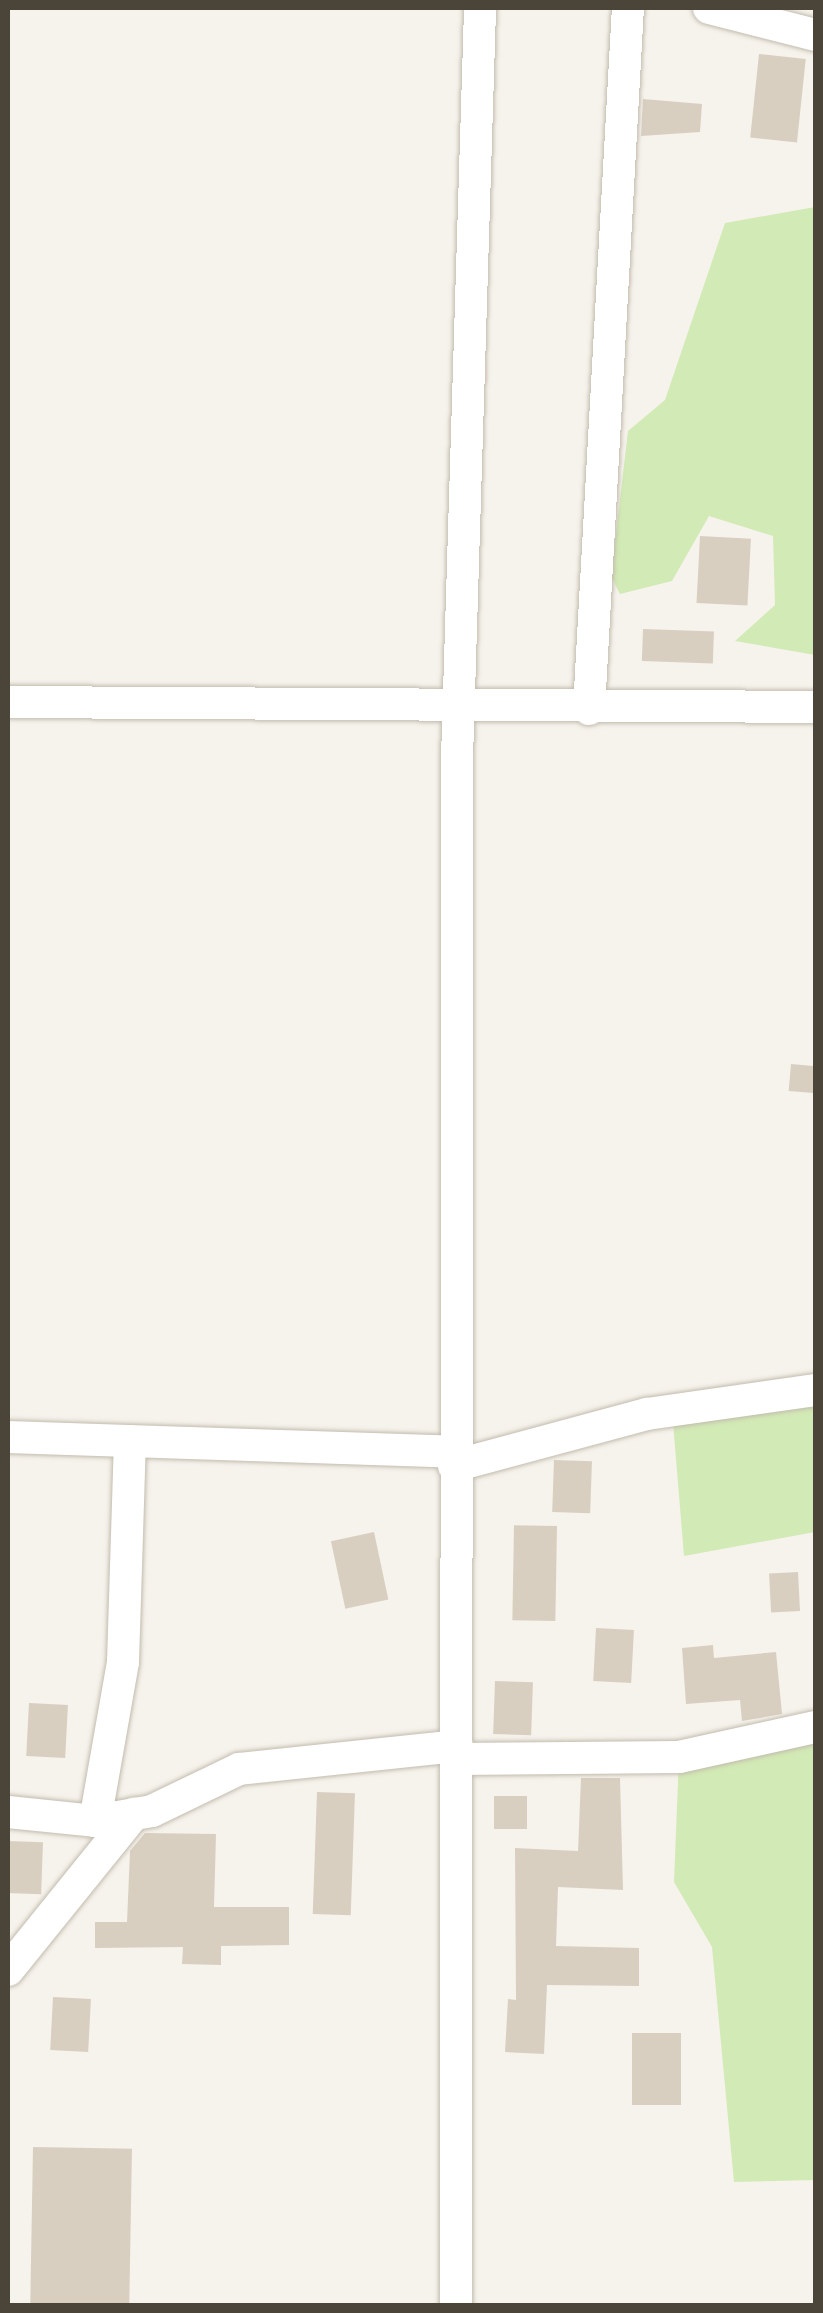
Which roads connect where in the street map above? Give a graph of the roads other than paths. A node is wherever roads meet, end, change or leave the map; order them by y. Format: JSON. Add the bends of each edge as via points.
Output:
{"nodes":[{"id":1,"x":480,"y":8,"type":"edge"},
{"id":2,"x":628,"y":8,"type":"edge"},
{"id":3,"x":710,"y":8,"type":"edge"},
{"id":4,"x":816,"y":35,"type":"edge"},
{"id":5,"x":8,"y":702,"type":"edge"},
{"id":6,"x":816,"y":707,"type":"edge"},
{"id":7,"x":590,"y":709,"type":"junction"},
{"id":8,"x":458,"y":710,"type":"junction"},
{"id":9,"x":816,"y":1390,"type":"edge"},
{"id":10,"x":8,"y":1437,"type":"edge"},
{"id":11,"x":130,"y":1442,"type":"junction"},
{"id":12,"x":455,"y":1459,"type":"junction"},
{"id":13,"x":816,"y":1727,"type":"edge"},
{"id":14,"x":457,"y":1752,"type":"junction"},
{"id":15,"x":8,"y":1812,"type":"edge"},
{"id":16,"x":134,"y":1814,"type":"junction"},
{"id":17,"x":96,"y":1820,"type":"junction"},
{"id":18,"x":8,"y":1970,"type":"edge"},
{"id":19,"x":456,"y":2306,"type":"edge"}],
"edges":[{"from":1,"to":8,"type":"street"},
{"from":2,"to":7,"type":"street"},
{"from":3,"to":4,"type":"street"},
{"from":5,"to":8,"type":"street"},
{"from":6,"to":7,"type":"street"},
{"from":7,"to":8,"type":"street"},
{"from":8,"to":12,"type":"street"},
{"from":9,"to":12,"type":"street","via":[[647,1414]]},
{"from":10,"to":11,"type":"street"},
{"from":11,"to":12,"type":"street"},
{"from":11,"to":17,"type":"street","via":[[122,1662]]},
{"from":12,"to":14,"type":"street"},
{"from":13,"to":14,"type":"street","via":[[679,1757]]},
{"from":14,"to":16,"type":"street","via":[[239,1769]]},
{"from":14,"to":19,"type":"street"},
{"from":15,"to":17,"type":"street"},
{"from":16,"to":17,"type":"street"},
{"from":16,"to":18,"type":"street"}]}
